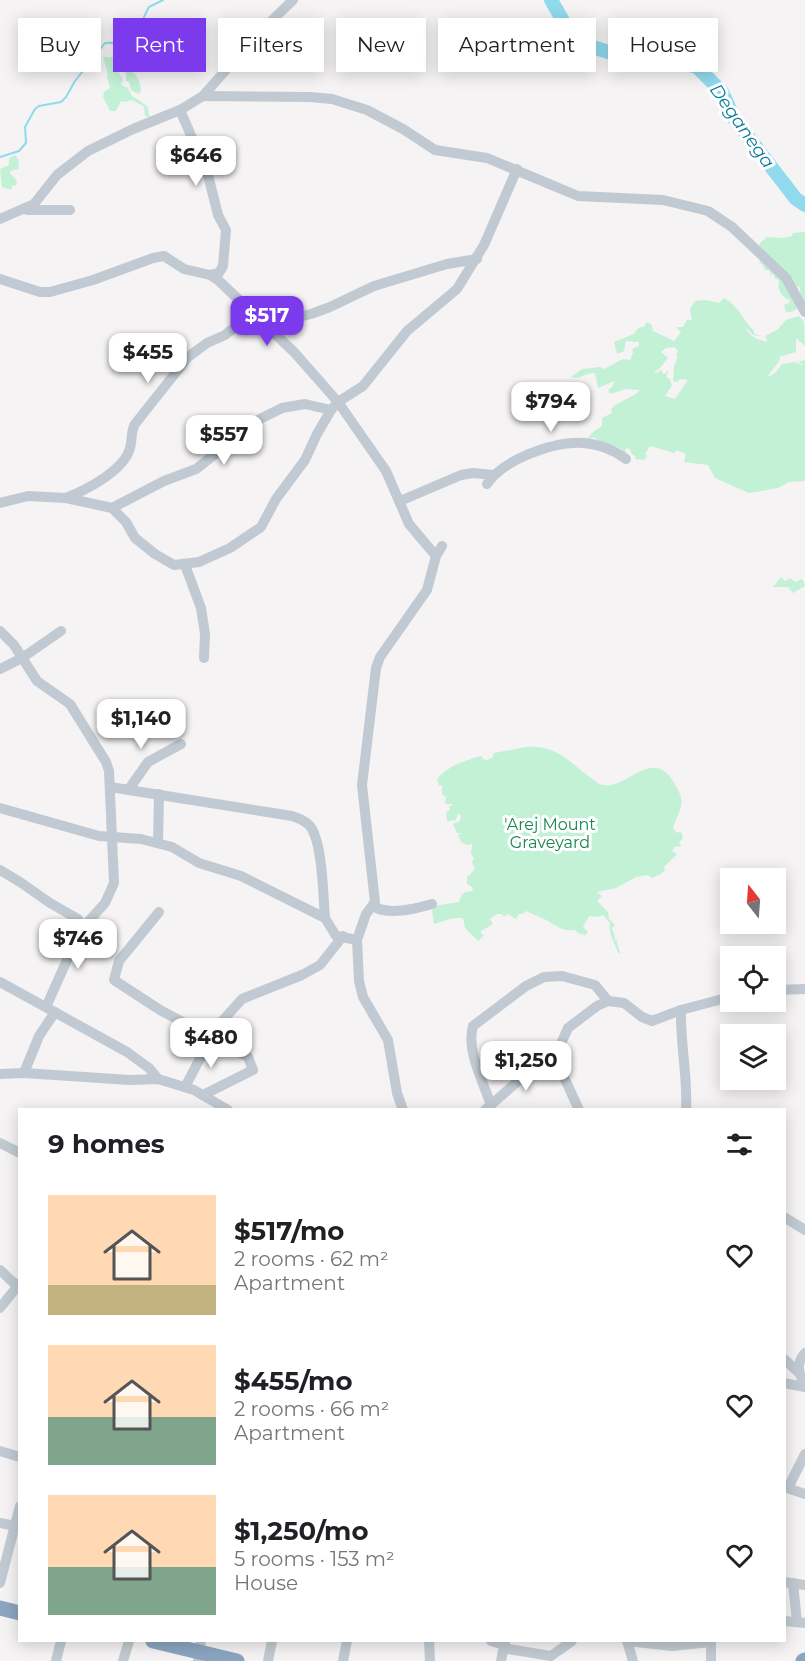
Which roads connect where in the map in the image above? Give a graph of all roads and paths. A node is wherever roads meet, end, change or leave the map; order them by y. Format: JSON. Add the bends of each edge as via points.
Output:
{"nodes":[{"id":1,"x":293,"y":0,"type":"edge"},
{"id":2,"x":203,"y":96,"type":"junction"},
{"id":3,"x":180,"y":110,"type":"junction"},
{"id":4,"x":517,"y":169,"type":"junction"},
{"id":5,"x":70,"y":210,"type":"dead end"},
{"id":6,"x":21,"y":211,"type":"junction"},
{"id":7,"x":0,"y":219,"type":"edge"},
{"id":8,"x":477,"y":259,"type":"junction"},
{"id":9,"x":223,"y":266,"type":"junction"},
{"id":10,"x":210,"y":275,"type":"junction"},
{"id":11,"x":0,"y":279,"type":"edge"},
{"id":12,"x":225,"y":285,"type":"junction"},
{"id":13,"x":805,"y":312,"type":"edge"},
{"id":14,"x":262,"y":322,"type":"junction"},
{"id":15,"x":335,"y":406,"type":"junction"},
{"id":16,"x":626,"y":459,"type":"dead end"},
{"id":17,"x":66,"y":498,"type":"junction"},
{"id":18,"x":400,"y":501,"type":"junction"},
{"id":19,"x":0,"y":503,"type":"edge"},
{"id":20,"x":112,"y":508,"type":"junction"},
{"id":21,"x":442,"y":546,"type":"dead end"},
{"id":22,"x":436,"y":556,"type":"junction"},
{"id":23,"x":185,"y":565,"type":"junction"},
{"id":24,"x":0,"y":631,"type":"edge"},
{"id":25,"x":61,"y":631,"type":"dead end"},
{"id":26,"x":22,"y":658,"type":"junction"},
{"id":27,"x":204,"y":658,"type":"dead end"},
{"id":28,"x":0,"y":669,"type":"edge"},
{"id":29,"x":181,"y":744,"type":"dead end"},
{"id":30,"x":110,"y":787,"type":"junction"},
{"id":31,"x":129,"y":789,"type":"junction"},
{"id":32,"x":159,"y":794,"type":"junction"},
{"id":33,"x":0,"y":808,"type":"edge"},
{"id":34,"x":111,"y":837,"type":"junction"},
{"id":35,"x":158,"y":843,"type":"junction"},
{"id":36,"x":0,"y":870,"type":"edge"},
{"id":37,"x":432,"y":904,"type":"dead end"},
{"id":38,"x":373,"y":906,"type":"junction"},
{"id":39,"x":159,"y":912,"type":"dead end"},
{"id":40,"x":325,"y":918,"type":"junction"},
{"id":41,"x":80,"y":932,"type":"junction"},
{"id":42,"x":343,"y":936,"type":"junction"},
{"id":43,"x":357,"y":940,"type":"junction"},
{"id":44,"x":0,"y":982,"type":"edge"},
{"id":45,"x":805,"y":989,"type":"edge"},
{"id":46,"x":786,"y":990,"type":"edge"},
{"id":47,"x":720,"y":1000,"type":"edge"},
{"id":48,"x":608,"y":1001,"type":"junction"},
{"id":49,"x":50,"y":1010,"type":"junction"},
{"id":50,"x":681,"y":1010,"type":"junction"},
{"id":51,"x":210,"y":1038,"type":"junction"},
{"id":52,"x":555,"y":1057,"type":"junction"},
{"id":53,"x":24,"y":1073,"type":"junction"},
{"id":54,"x":0,"y":1074,"type":"edge"},
{"id":55,"x":158,"y":1079,"type":"junction"},
{"id":56,"x":185,"y":1086,"type":"junction"},
{"id":57,"x":208,"y":1102,"type":"edge"},
{"id":58,"x":488,"y":1107,"type":"edge"},
{"id":59,"x":223,"y":1108,"type":"edge"},
{"id":60,"x":402,"y":1108,"type":"edge"},
{"id":61,"x":578,"y":1108,"type":"edge"},
{"id":62,"x":686,"y":1108,"type":"edge"},
{"id":63,"x":4,"y":1145,"type":"edge"},
{"id":64,"x":18,"y":1152,"type":"edge"},
{"id":65,"x":786,"y":1218,"type":"edge"},
{"id":66,"x":805,"y":1230,"type":"edge"},
{"id":67,"x":0,"y":1270,"type":"edge"},
{"id":68,"x":18,"y":1284,"type":"edge"},
{"id":69,"x":0,"y":1308,"type":"edge"},
{"id":70,"x":805,"y":1353,"type":"edge"},
{"id":71,"x":786,"y":1361,"type":"edge"},
{"id":72,"x":798,"y":1372,"type":"junction"},
{"id":73,"x":786,"y":1383,"type":"edge"},
{"id":74,"x":805,"y":1386,"type":"edge"},
{"id":75,"x":0,"y":1451,"type":"edge"},
{"id":76,"x":805,"y":1454,"type":"edge"},
{"id":77,"x":18,"y":1456,"type":"edge"},
{"id":78,"x":786,"y":1488,"type":"edge"},
{"id":79,"x":805,"y":1494,"type":"edge"},
{"id":80,"x":0,"y":1523,"type":"edge"},
{"id":81,"x":17,"y":1526,"type":"edge"},
{"id":82,"x":0,"y":1583,"type":"edge"},
{"id":83,"x":789,"y":1583,"type":"edge"},
{"id":84,"x":805,"y":1585,"type":"edge"},
{"id":85,"x":0,"y":1608,"type":"edge"},
{"id":86,"x":18,"y":1612,"type":"edge"},
{"id":87,"x":786,"y":1621,"type":"edge"},
{"id":88,"x":801,"y":1622,"type":"edge"},
{"id":89,"x":61,"y":1642,"type":"edge"},
{"id":90,"x":129,"y":1642,"type":"edge"},
{"id":91,"x":158,"y":1642,"type":"edge"},
{"id":92,"x":272,"y":1642,"type":"edge"},
{"id":93,"x":347,"y":1642,"type":"edge"},
{"id":94,"x":429,"y":1642,"type":"edge"},
{"id":95,"x":571,"y":1642,"type":"edge"},
{"id":96,"x":627,"y":1642,"type":"edge"},
{"id":97,"x":636,"y":1642,"type":"edge"},
{"id":98,"x":711,"y":1642,"type":"edge"},
{"id":99,"x":504,"y":1643,"type":"edge"},
{"id":100,"x":199,"y":1651,"type":"edge"},
{"id":101,"x":56,"y":1661,"type":"edge"},
{"id":102,"x":123,"y":1661,"type":"edge"},
{"id":103,"x":237,"y":1661,"type":"edge"},
{"id":104,"x":268,"y":1661,"type":"edge"},
{"id":105,"x":343,"y":1661,"type":"edge"},
{"id":106,"x":429,"y":1661,"type":"edge"},
{"id":107,"x":501,"y":1661,"type":"edge"},
{"id":108,"x":633,"y":1661,"type":"edge"},
{"id":109,"x":711,"y":1661,"type":"edge"}],
"edges":[{"from":1,"to":2,"type":"street"},
{"from":2,"to":3,"type":"street"},
{"from":2,"to":4,"type":"street","via":[[332,99],[367,110],[435,150],[487,158]]},
{"from":3,"to":6,"type":"street","via":[[88,151],[57,175],[34,204]]},
{"from":3,"to":9,"type":"street","via":[[226,230]]},
{"from":4,"to":8,"type":"street"},
{"from":4,"to":13,"type":"street","via":[[578,196],[663,200],[708,211],[786,278]]},
{"from":5,"to":6,"type":"street"},
{"from":6,"to":7,"type":"street"},
{"from":8,"to":14,"type":"street","via":[[374,286],[311,314]]},
{"from":8,"to":15,"type":"street","via":[[457,289],[407,331],[363,386]]},
{"from":9,"to":10,"type":"street","via":[[219,273]]},
{"from":9,"to":12,"type":"street"},
{"from":10,"to":11,"type":"street","via":[[184,269],[164,256],[50,292]]},
{"from":10,"to":12,"type":"street"},
{"from":12,"to":14,"type":"street"},
{"from":14,"to":15,"type":"street","via":[[294,352]]},
{"from":14,"to":17,"type":"street","via":[[234,328],[188,357],[132,429],[125,458],[104,477]]},
{"from":15,"to":18,"type":"street","via":[[377,456]]},
{"from":15,"to":20,"type":"street","via":[[305,404],[282,408],[260,419],[196,469]]},
{"from":15,"to":23,"type":"street","via":[[316,434],[306,460],[276,499],[261,527],[230,548]]},
{"from":16,"to":18,"type":"street","via":[[597,445],[569,444],[511,462],[490,480],[472,473],[461,475]]},
{"from":17,"to":19,"type":"street","via":[[28,496]]},
{"from":17,"to":20,"type":"street"},
{"from":18,"to":22,"type":"street","via":[[409,524]]},
{"from":20,"to":23,"type":"street","via":[[135,538],[174,565]]},
{"from":21,"to":22,"type":"street"},
{"from":22,"to":38,"type":"street","via":[[427,590],[376,668],[362,785]]},
{"from":23,"to":27,"type":"street","via":[[201,608]]},
{"from":24,"to":26,"type":"street"},
{"from":25,"to":26,"type":"street"},
{"from":26,"to":28,"type":"street"},
{"from":26,"to":30,"type":"street","via":[[37,681],[70,704],[78,715],[106,762]]},
{"from":29,"to":31,"type":"street","via":[[148,762]]},
{"from":30,"to":31,"type":"street"},
{"from":30,"to":34,"type":"street"},
{"from":31,"to":32,"type":"street"},
{"from":32,"to":35,"type":"street"},
{"from":32,"to":40,"type":"street","via":[[302,819],[313,832],[320,860]]},
{"from":33,"to":34,"type":"street"},
{"from":34,"to":35,"type":"street"},
{"from":34,"to":41,"type":"street","via":[[114,883],[105,903]]},
{"from":35,"to":40,"type":"street","via":[[199,863],[242,876]]},
{"from":36,"to":41,"type":"street","via":[[78,919]]},
{"from":37,"to":38,"type":"street","via":[[388,911]]},
{"from":38,"to":43,"type":"street"},
{"from":39,"to":51,"type":"street","via":[[119,961],[114,980]]},
{"from":40,"to":42,"type":"street","via":[[335,934]]},
{"from":41,"to":49,"type":"street"},
{"from":42,"to":43,"type":"street"},
{"from":42,"to":51,"type":"street","via":[[320,965],[242,999]]},
{"from":43,"to":60,"type":"street","via":[[358,981],[363,998],[388,1040]]},
{"from":44,"to":49,"type":"street"},
{"from":45,"to":46,"type":"street"},
{"from":47,"to":50,"type":"street"},
{"from":48,"to":50,"type":"street","via":[[624,1003],[652,1021]]},
{"from":48,"to":52,"type":"street","via":[[568,1029]]},
{"from":48,"to":58,"type":"street","via":[[595,985],[562,976],[544,977],[474,1026],[471,1042]]},
{"from":49,"to":53,"type":"street"},
{"from":49,"to":55,"type":"street","via":[[127,1052]]},
{"from":50,"to":62,"type":"street"},
{"from":51,"to":56,"type":"street"},
{"from":51,"to":57,"type":"street","via":[[248,1057],[253,1070]]},
{"from":52,"to":58,"type":"street","via":[[534,1067]]},
{"from":52,"to":61,"type":"street"},
{"from":53,"to":54,"type":"street"},
{"from":53,"to":55,"type":"street"},
{"from":55,"to":56,"type":"street"},
{"from":56,"to":57,"type":"street"},
{"from":57,"to":59,"type":"street"},
{"from":63,"to":64,"type":"street"},
{"from":65,"to":66,"type":"street"},
{"from":67,"to":68,"type":"street"},
{"from":68,"to":69,"type":"street"},
{"from":70,"to":72,"type":"street"},
{"from":71,"to":72,"type":"street"},
{"from":72,"to":74,"type":"street"},
{"from":73,"to":74,"type":"street"},
{"from":75,"to":77,"type":"street"},
{"from":76,"to":78,"type":"street"},
{"from":78,"to":79,"type":"street"},
{"from":80,"to":81,"type":"street"},
{"from":81,"to":82,"type":"street"},
{"from":83,"to":84,"type":"street"},
{"from":83,"to":88,"type":"street"},
{"from":85,"to":86,"type":"highway"},
{"from":87,"to":88,"type":"street"},
{"from":89,"to":101,"type":"street"},
{"from":90,"to":102,"type":"street"},
{"from":91,"to":100,"type":"highway"},
{"from":92,"to":104,"type":"street"},
{"from":93,"to":105,"type":"street"},
{"from":94,"to":106,"type":"street"},
{"from":95,"to":99,"type":"street","via":[[551,1656],[508,1648]]},
{"from":96,"to":108,"type":"street"},
{"from":97,"to":98,"type":"street","via":[[672,1646]]},
{"from":98,"to":109,"type":"street"},
{"from":99,"to":107,"type":"street"},
{"from":100,"to":103,"type":"highway"}]}
